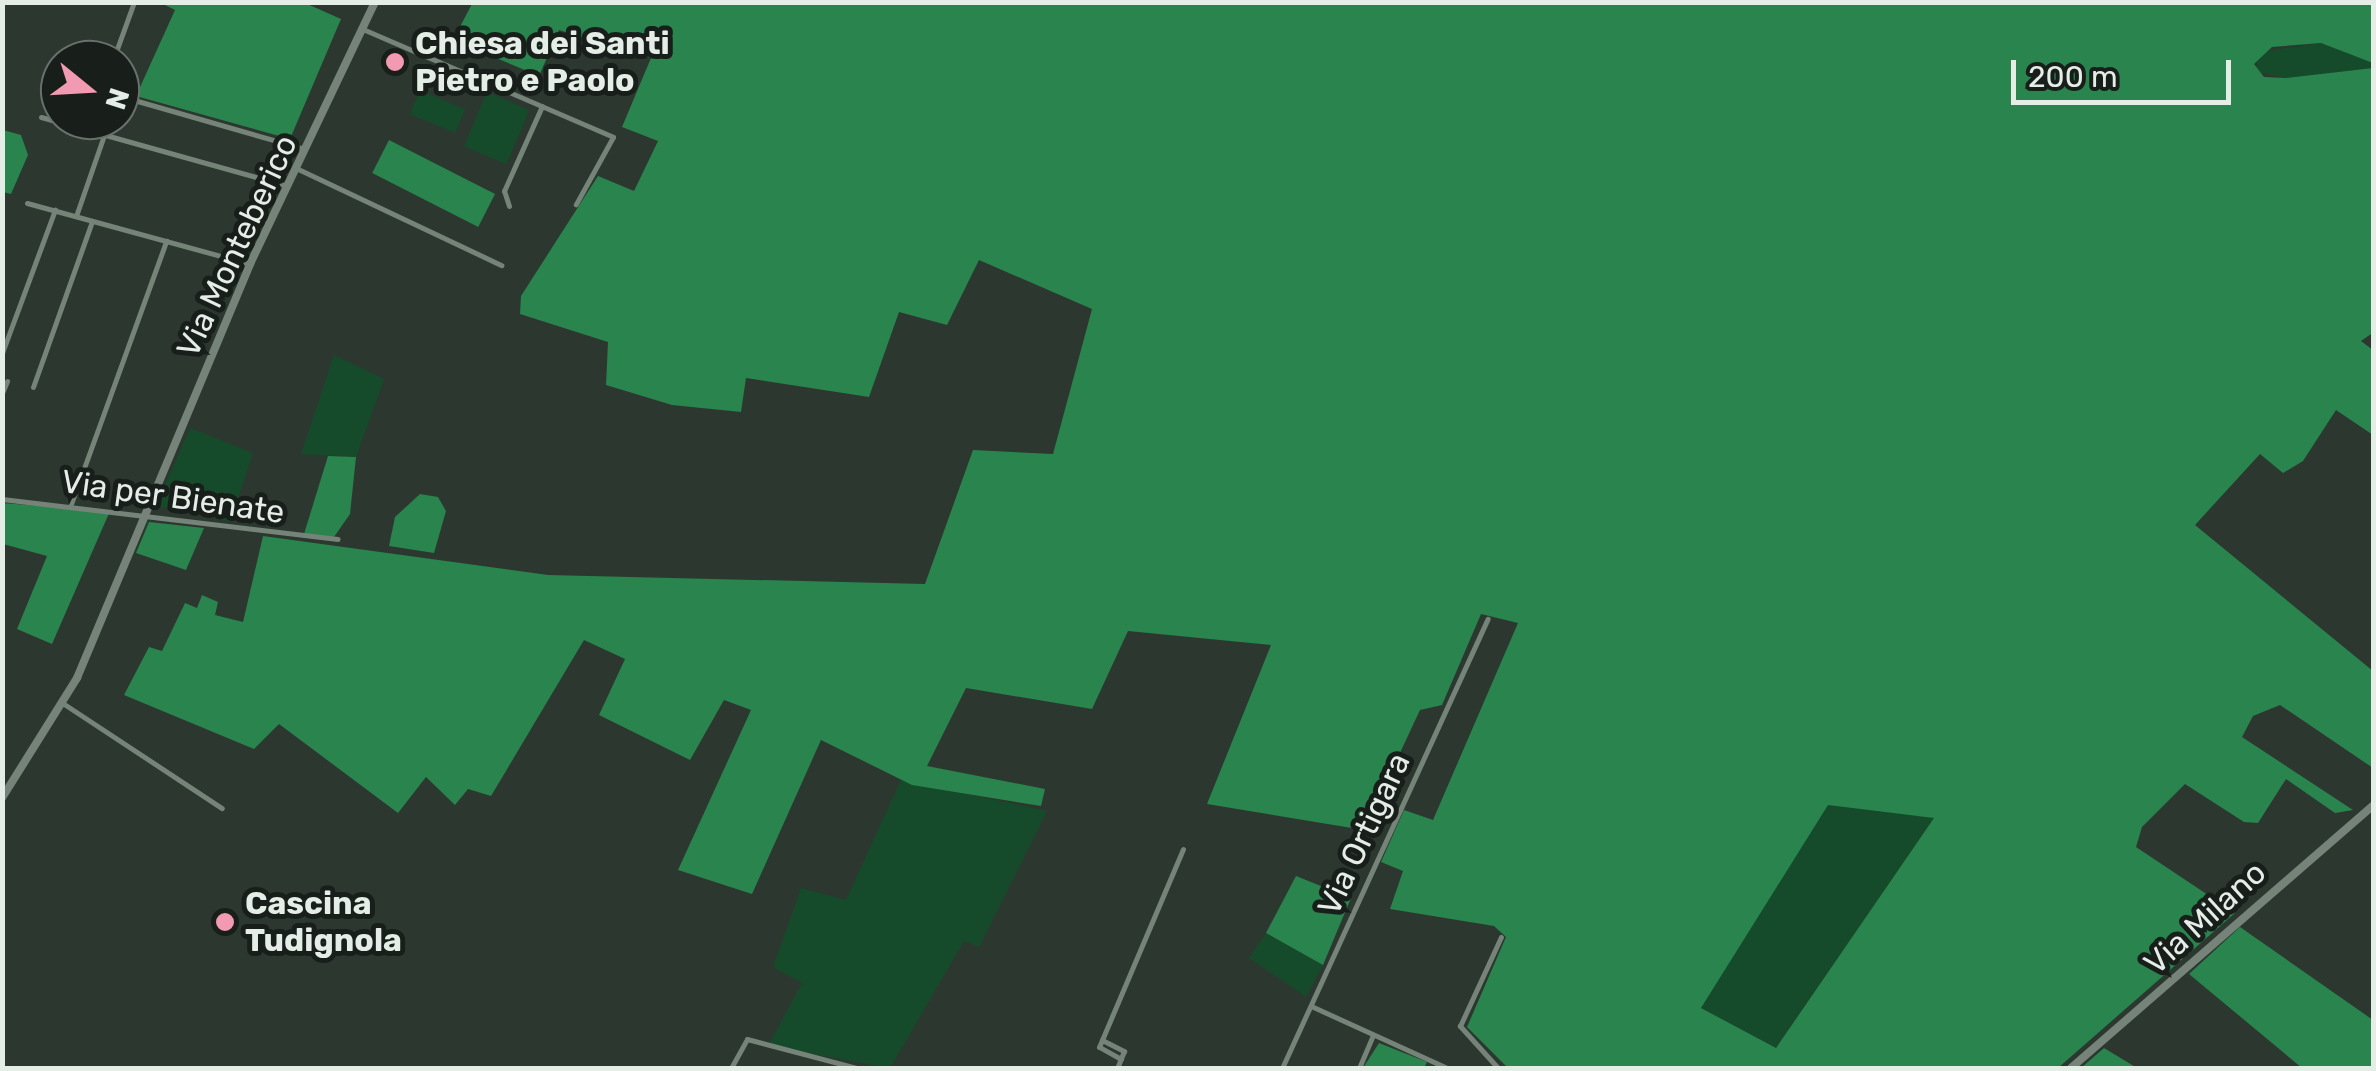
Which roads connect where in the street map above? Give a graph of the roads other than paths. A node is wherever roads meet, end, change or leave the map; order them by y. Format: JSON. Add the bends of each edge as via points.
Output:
{"nodes":[{"id":1,"x":375,"y":2,"type":"edge"},
{"id":2,"x":136,"y":3,"type":"edge"},
{"id":3,"x":365,"y":30,"type":"junction"},
{"id":4,"x":121,"y":40,"type":"edge"},
{"id":5,"x":140,"y":102,"type":"edge"},
{"id":6,"x":542,"y":106,"type":"junction"},
{"id":7,"x":102,"y":140,"type":"edge"},
{"id":8,"x":122,"y":140,"type":"edge"},
{"id":9,"x":308,"y":150,"type":"junction"},
{"id":10,"x":298,"y":169,"type":"junction"},
{"id":11,"x":289,"y":186,"type":"junction"},
{"id":12,"x":27,"y":203,"type":"dead end"},
{"id":13,"x":576,"y":204,"type":"dead end"},
{"id":14,"x":509,"y":206,"type":"dead end"},
{"id":15,"x":54,"y":210,"type":"junction"},
{"id":16,"x":76,"y":216,"type":"junction"},
{"id":17,"x":92,"y":221,"type":"junction"},
{"id":18,"x":166,"y":241,"type":"junction"},
{"id":19,"x":250,"y":264,"type":"junction"},
{"id":20,"x":501,"y":265,"type":"dead end"},
{"id":21,"x":2,"y":353,"type":"edge"},
{"id":22,"x":7,"y":381,"type":"dead end"},
{"id":23,"x":33,"y":387,"type":"dead end"},
{"id":24,"x":2,"y":393,"type":"edge"},
{"id":25,"x":2,"y":499,"type":"edge"},
{"id":26,"x":72,"y":504,"type":"junction"},
{"id":27,"x":148,"y":512,"type":"junction"},
{"id":28,"x":338,"y":540,"type":"dead end"},
{"id":29,"x":1488,"y":619,"type":"dead end"},
{"id":30,"x":64,"y":704,"type":"junction"},
{"id":31,"x":2,"y":798,"type":"edge"},
{"id":32,"x":2374,"y":805,"type":"edge"},
{"id":33,"x":222,"y":808,"type":"dead end"},
{"id":34,"x":1183,"y":849,"type":"dead end"},
{"id":35,"x":1501,"y":937,"type":"dead end"},
{"id":36,"x":1311,"y":1006,"type":"junction"},
{"id":37,"x":1374,"y":1034,"type":"junction"},
{"id":38,"x":731,"y":1068,"type":"edge"},
{"id":39,"x":856,"y":1068,"type":"edge"},
{"id":40,"x":1117,"y":1068,"type":"edge"},
{"id":41,"x":1282,"y":1068,"type":"edge"},
{"id":42,"x":1359,"y":1068,"type":"edge"},
{"id":43,"x":1448,"y":1068,"type":"edge"},
{"id":44,"x":1498,"y":1068,"type":"edge"},
{"id":45,"x":2071,"y":1068,"type":"edge"}],
"edges":[{"from":1,"to":3,"type":"street","name":"Via Monteberico"},
{"from":2,"to":4,"type":"street"},
{"from":3,"to":6,"type":"street"},
{"from":3,"to":9,"type":"street","name":"Via Monteberico"},
{"from":5,"to":9,"type":"street"},
{"from":6,"to":13,"type":"street","via":[[613,137]]},
{"from":6,"to":14,"type":"street","via":[[502,197]]},
{"from":7,"to":16,"type":"street"},
{"from":8,"to":11,"type":"street"},
{"from":9,"to":10,"type":"street","name":"Via Monteberico"},
{"from":10,"to":11,"type":"street","name":"Via Monteberico"},
{"from":10,"to":20,"type":"street"},
{"from":11,"to":19,"type":"street","name":"Via Monteberico"},
{"from":12,"to":15,"type":"street"},
{"from":15,"to":16,"type":"street"},
{"from":15,"to":21,"type":"street"},
{"from":16,"to":17,"type":"street"},
{"from":17,"to":18,"type":"street"},
{"from":17,"to":23,"type":"street"},
{"from":18,"to":19,"type":"street"},
{"from":18,"to":26,"type":"street"},
{"from":19,"to":27,"type":"street","name":"Via Monteberico"},
{"from":22,"to":24,"type":"street"},
{"from":25,"to":26,"type":"street","name":"Via per Bienate"},
{"from":26,"to":27,"type":"street","name":"Via per Bienate"},
{"from":27,"to":28,"type":"street","name":"Via per Bienate"},
{"from":27,"to":30,"type":"street","name":"Via Monteberico"},
{"from":29,"to":36,"type":"street","name":"Via Ortigara"},
{"from":30,"to":31,"type":"street","name":"Via Monteberico"},
{"from":30,"to":33,"type":"street"},
{"from":32,"to":45,"type":"street","name":"Via Milano"},
{"from":34,"to":40,"type":"street","via":[[1102,1040],[1121,1059]]},
{"from":35,"to":44,"type":"street","via":[[1460,1026]]},
{"from":36,"to":37,"type":"street"},
{"from":36,"to":41,"type":"street","name":"Via Ortigara"},
{"from":37,"to":42,"type":"street"},
{"from":37,"to":43,"type":"street"},
{"from":38,"to":39,"type":"street","via":[[747,1039]]}]}
